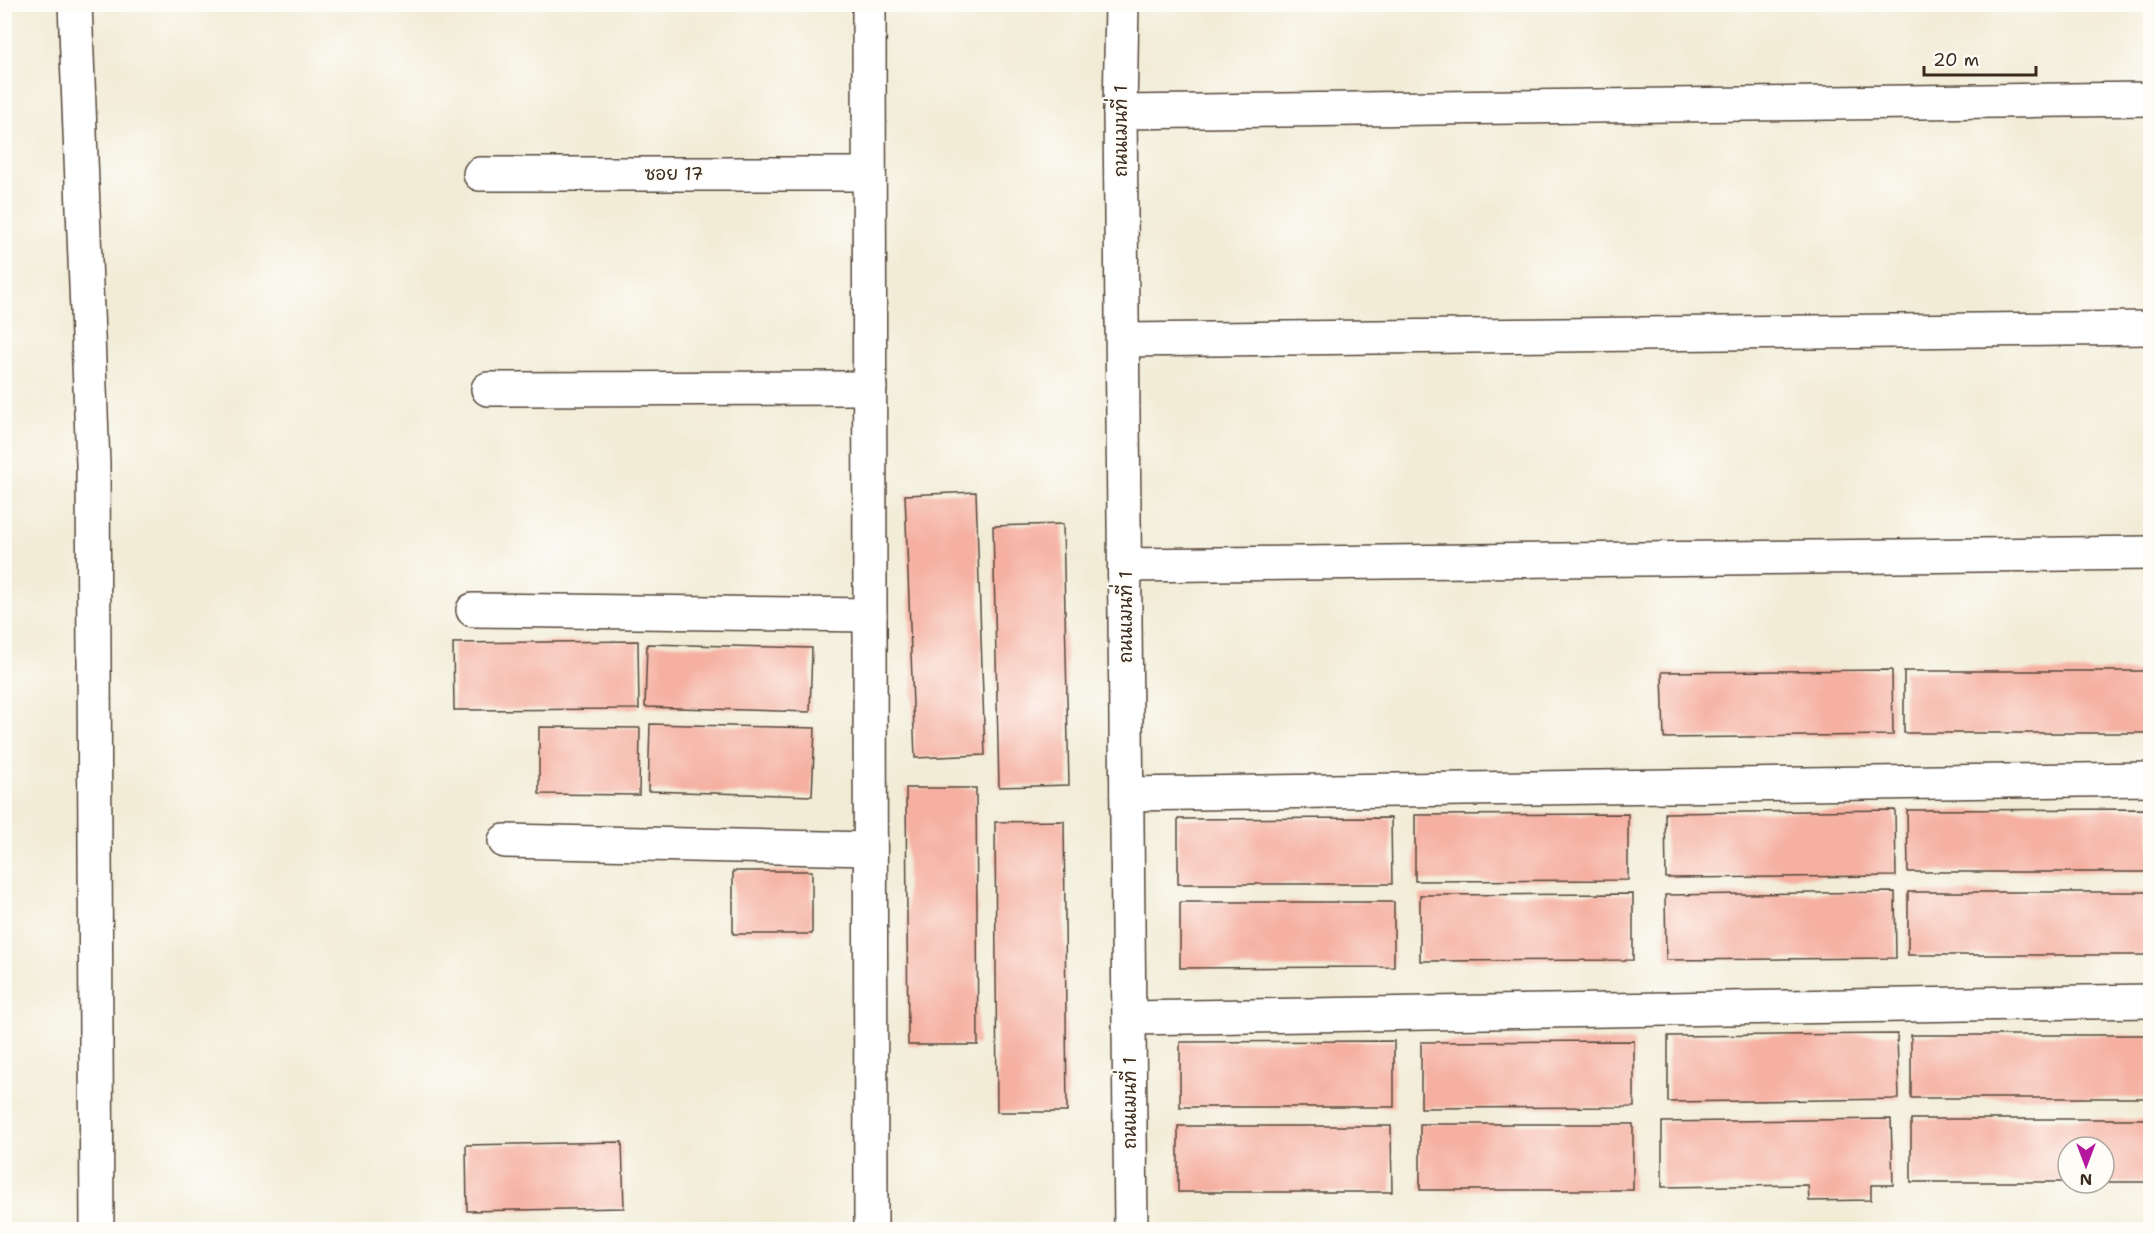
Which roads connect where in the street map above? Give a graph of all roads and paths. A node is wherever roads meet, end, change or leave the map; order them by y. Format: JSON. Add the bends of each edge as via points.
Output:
{"nodes":[{"id":1,"x":75,"y":4,"type":"edge"},
{"id":2,"x":868,"y":4,"type":"edge"},
{"id":3,"x":1122,"y":4,"type":"edge"},
{"id":4,"x":2151,"y":99,"type":"edge"},
{"id":5,"x":1120,"y":112,"type":"junction"},
{"id":6,"x":480,"y":174,"type":"dead end"},
{"id":7,"x":869,"y":174,"type":"junction"},
{"id":8,"x":2151,"y":328,"type":"edge"},
{"id":9,"x":1123,"y":340,"type":"junction"},
{"id":10,"x":870,"y":388,"type":"junction"},
{"id":11,"x":488,"y":389,"type":"dead end"},
{"id":12,"x":2151,"y":553,"type":"edge"},
{"id":13,"x":1125,"y":565,"type":"junction"},
{"id":14,"x":472,"y":610,"type":"dead end"},
{"id":15,"x":870,"y":615,"type":"junction"},
{"id":16,"x":2151,"y":779,"type":"edge"},
{"id":17,"x":1127,"y":794,"type":"junction"},
{"id":18,"x":505,"y":841,"type":"dead end"},
{"id":19,"x":870,"y":849,"type":"junction"},
{"id":20,"x":2151,"y":1001,"type":"edge"},
{"id":21,"x":1130,"y":1018,"type":"junction"},
{"id":22,"x":97,"y":1230,"type":"edge"},
{"id":23,"x":871,"y":1230,"type":"edge"},
{"id":24,"x":1131,"y":1230,"type":"edge"}],
"edges":[{"from":1,"to":22,"type":"street","via":[[93,464]]},
{"from":2,"to":7,"type":"street"},
{"from":3,"to":5,"type":"street","name":"ถนนเมนที่ 1"},
{"from":4,"to":5,"type":"street"},
{"from":5,"to":9,"type":"street","name":"ถนนเมนที่ 1"},
{"from":6,"to":7,"type":"street","name":"ซอย 17"},
{"from":7,"to":10,"type":"street"},
{"from":8,"to":9,"type":"street"},
{"from":9,"to":13,"type":"street","name":"ถนนเมนที่ 1"},
{"from":10,"to":11,"type":"street"},
{"from":10,"to":15,"type":"street"},
{"from":12,"to":13,"type":"street"},
{"from":13,"to":17,"type":"street","name":"ถนนเมนที่ 1"},
{"from":14,"to":15,"type":"street"},
{"from":15,"to":19,"type":"street"},
{"from":16,"to":17,"type":"street"},
{"from":17,"to":21,"type":"street","name":"ถนนเมนที่ 1"},
{"from":18,"to":19,"type":"street"},
{"from":19,"to":23,"type":"street"},
{"from":20,"to":21,"type":"street"},
{"from":21,"to":24,"type":"street","name":"ถนนเมนที่ 1"}]}
